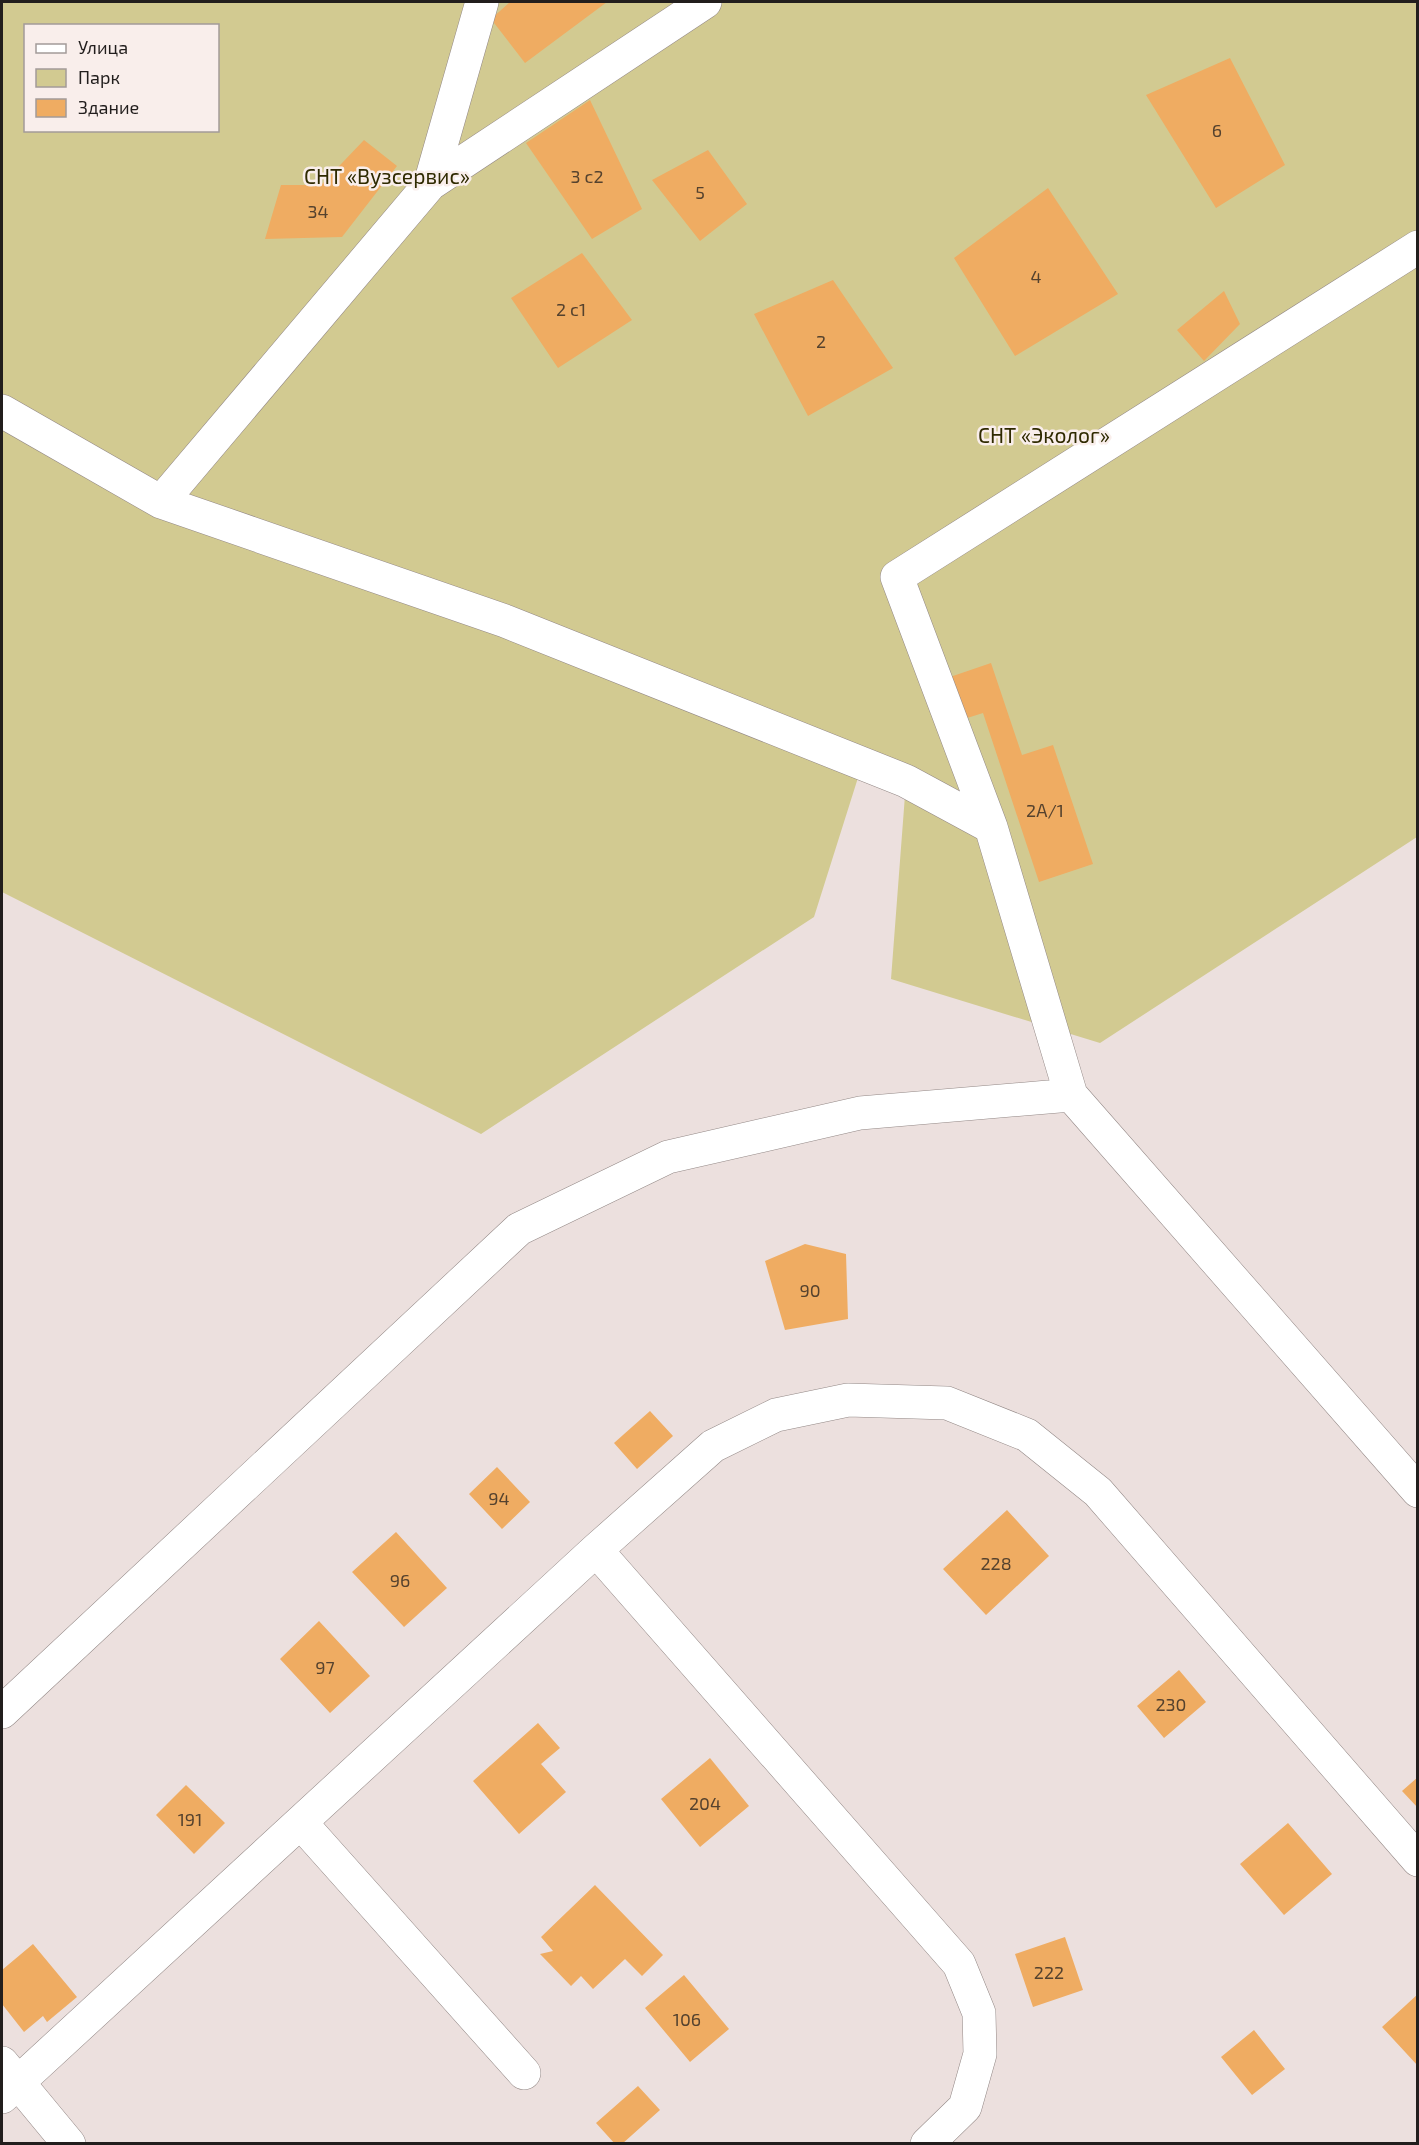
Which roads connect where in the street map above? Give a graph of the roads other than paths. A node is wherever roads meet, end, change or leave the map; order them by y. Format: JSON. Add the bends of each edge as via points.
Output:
{"nodes":[{"id":1,"x":482,"y":2,"type":"edge"},
{"id":2,"x":705,"y":2,"type":"edge"},
{"id":3,"x":430,"y":184,"type":"junction"},
{"id":4,"x":1418,"y":247,"type":"edge"},
{"id":5,"x":2,"y":411,"type":"edge"},
{"id":6,"x":161,"y":502,"type":"junction"},
{"id":7,"x":992,"y":827,"type":"junction"},
{"id":8,"x":1071,"y":1095,"type":"junction"},
{"id":9,"x":1418,"y":1491,"type":"edge"},
{"id":10,"x":596,"y":1550,"type":"junction"},
{"id":11,"x":2,"y":1712,"type":"edge"},
{"id":12,"x":301,"y":1823,"type":"junction"},
{"id":13,"x":1418,"y":1860,"type":"edge"},
{"id":14,"x":524,"y":2073,"type":"dead end"},
{"id":15,"x":7,"y":2081,"type":"edge"},
{"id":16,"x":69,"y":2144,"type":"edge"},
{"id":17,"x":927,"y":2144,"type":"edge"}],
"edges":[{"from":1,"to":3,"type":"street"},
{"from":2,"to":3,"type":"street"},
{"from":3,"to":6,"type":"street"},
{"from":4,"to":7,"type":"street","via":[[897,577]]},
{"from":5,"to":6,"type":"street"},
{"from":6,"to":7,"type":"street","via":[[516,626],[906,781]]},
{"from":7,"to":8,"type":"street"},
{"from":8,"to":9,"type":"street"},
{"from":8,"to":11,"type":"street","via":[[860,1113],[668,1157],[519,1229]]},
{"from":10,"to":12,"type":"street"},
{"from":10,"to":13,"type":"street","via":[[713,1446],[776,1415],[848,1400],[947,1403],[1027,1435],[1098,1492]]},
{"from":10,"to":17,"type":"street","via":[[959,1964],[979,2013],[980,2054],[964,2107]]},
{"from":12,"to":14,"type":"street"},
{"from":12,"to":15,"type":"street"},
{"from":15,"to":16,"type":"street"}]}
